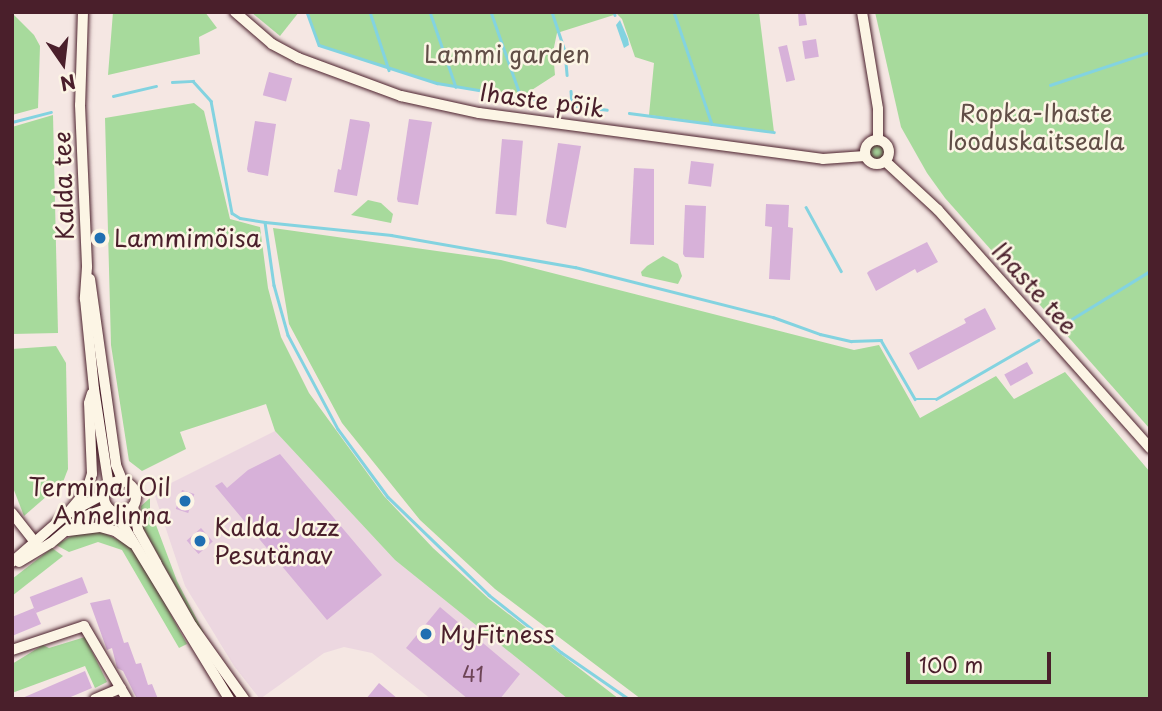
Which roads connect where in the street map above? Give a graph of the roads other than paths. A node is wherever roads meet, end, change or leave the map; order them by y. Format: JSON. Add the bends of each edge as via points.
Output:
{"nodes":[{"id":1,"x":236,"y":12,"type":"edge"},
{"id":2,"x":862,"y":12,"type":"edge"},
{"id":3,"x":82,"y":15,"type":"edge"},
{"id":4,"x":878,"y":139,"type":"junction"},
{"id":5,"x":865,"y":156,"type":"junction"},
{"id":6,"x":885,"y":161,"type":"junction"},
{"id":7,"x":87,"y":267,"type":"junction"},
{"id":8,"x":94,"y":389,"type":"junction"},
{"id":9,"x":1150,"y":448,"type":"edge"},
{"id":10,"x":123,"y":482,"type":"junction"},
{"id":11,"x":107,"y":490,"type":"junction"},
{"id":12,"x":133,"y":506,"type":"junction"},
{"id":13,"x":112,"y":510,"type":"junction"},
{"id":14,"x":67,"y":514,"type":"junction"},
{"id":15,"x":13,"y":518,"type":"edge"},
{"id":16,"x":64,"y":532,"type":"junction"},
{"id":17,"x":37,"y":545,"type":"junction"},
{"id":18,"x":135,"y":546,"type":"junction"},
{"id":19,"x":12,"y":564,"type":"edge"},
{"id":20,"x":12,"y":650,"type":"edge"},
{"id":21,"x":121,"y":688,"type":"junction"},
{"id":22,"x":95,"y":699,"type":"edge"},
{"id":23,"x":127,"y":699,"type":"edge"},
{"id":24,"x":229,"y":699,"type":"edge"},
{"id":25,"x":244,"y":699,"type":"edge"}],
"edges":[{"from":1,"to":5,"type":"street","name":"Ihaste põik","via":[[272,44],[298,58],[401,96],[479,113],[822,159]]},
{"from":2,"to":4,"type":"street","via":[[878,109]]},
{"from":3,"to":7,"type":"street","name":"Kalda tee","via":[[80,104]]},
{"from":4,"to":5,"type":"street","via":[[867,144]]},
{"from":4,"to":6,"type":"street","via":[[889,150]]},
{"from":5,"to":6,"type":"street","via":[[874,164]]},
{"from":6,"to":9,"type":"street","name":"Ihaste tee","via":[[938,210]]},
{"from":7,"to":8,"type":"street","name":"Kalda tee","via":[[85,299]]},
{"from":7,"to":10,"type":"street","name":"Kalda tee","via":[[116,465]]},
{"from":8,"to":11,"type":"street","name":"Kalda tee"},
{"from":8,"to":14,"type":"street","via":[[89,403],[92,474]]},
{"from":10,"to":11,"type":"street"},
{"from":10,"to":12,"type":"street","via":[[134,491]]},
{"from":11,"to":13,"type":"street"},
{"from":11,"to":14,"type":"street"},
{"from":12,"to":13,"type":"street","via":[[124,513]]},
{"from":12,"to":25,"type":"street","via":[[138,530],[162,574]]},
{"from":13,"to":16,"type":"street","via":[[82,517]]},
{"from":13,"to":18,"type":"street"},
{"from":14,"to":17,"type":"street"},
{"from":15,"to":17,"type":"street"},
{"from":16,"to":17,"type":"street"},
{"from":16,"to":18,"type":"street","via":[[100,527],[115,531]]},
{"from":17,"to":19,"type":"street"},
{"from":18,"to":24,"type":"street"},
{"from":20,"to":21,"type":"street","via":[[84,626]]},
{"from":21,"to":22,"type":"street"},
{"from":21,"to":23,"type":"street"}]}
